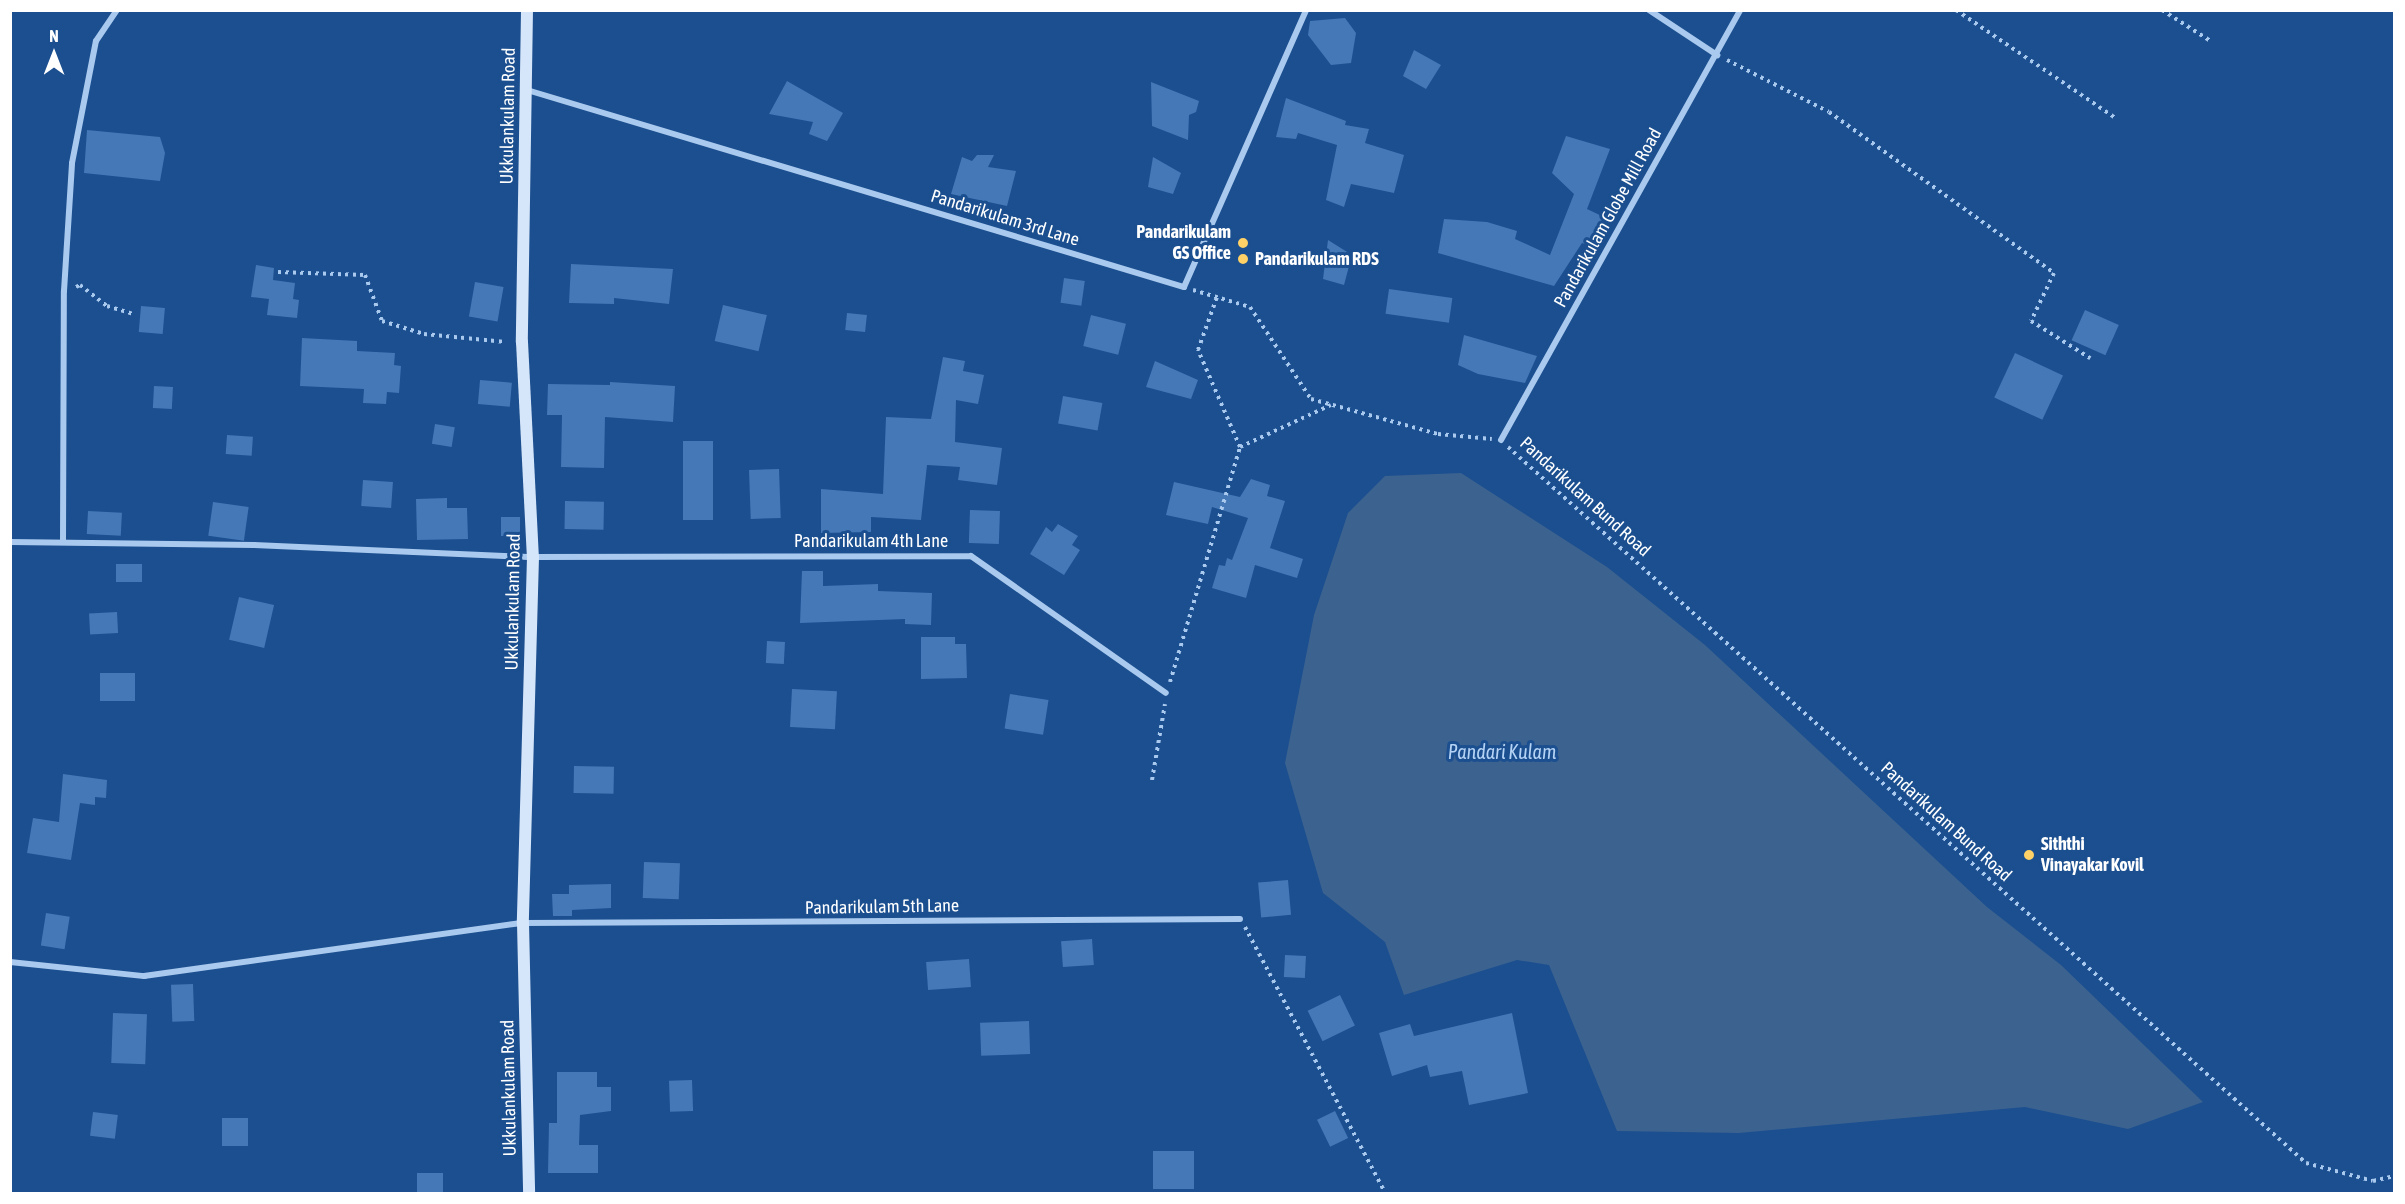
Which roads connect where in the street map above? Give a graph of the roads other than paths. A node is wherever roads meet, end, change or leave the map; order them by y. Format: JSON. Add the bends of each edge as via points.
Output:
{"nodes":[{"id":1,"x":117,"y":10,"type":"edge"},
{"id":2,"x":527,"y":10,"type":"edge"},
{"id":3,"x":1306,"y":10,"type":"edge"},
{"id":4,"x":1650,"y":10,"type":"edge"},
{"id":5,"x":1740,"y":10,"type":"edge"},
{"id":6,"x":1717,"y":55,"type":"junction"},
{"id":7,"x":527,"y":90,"type":"junction"},
{"id":8,"x":1501,"y":440,"type":"road end"},
{"id":9,"x":10,"y":542,"type":"edge"},
{"id":10,"x":63,"y":542,"type":"junction"},
{"id":11,"x":533,"y":557,"type":"junction"},
{"id":12,"x":1166,"y":693,"type":"road end"},
{"id":13,"x":1240,"y":919,"type":"road end"},
{"id":14,"x":523,"y":923,"type":"junction"},
{"id":15,"x":10,"y":962,"type":"edge"},
{"id":16,"x":529,"y":1194,"type":"edge"}],
"edges":[{"from":1,"to":10,"type":"street","via":[[96,41],[72,163],[64,291]]},
{"from":2,"to":7,"type":"street","name":"Ukkulankulam Road"},
{"from":3,"to":7,"type":"street","name":"Pandarikulam 3rd Lane","via":[[1184,287]]},
{"from":4,"to":6,"type":"street"},
{"from":5,"to":6,"type":"street","name":"Pandarikulam Globe Mill Road"},
{"from":6,"to":8,"type":"street","name":"Pandarikulam Globe Mill Road"},
{"from":7,"to":11,"type":"street","name":"Ukkulankulam Road","via":[[522,342]]},
{"from":9,"to":10,"type":"street","name":"Pandarikulam 4th Lane"},
{"from":10,"to":11,"type":"street","name":"Pandarikulam 4th Lane","via":[[254,545]]},
{"from":11,"to":12,"type":"street","name":"Pandarikulam 4th Lane","via":[[971,556]]},
{"from":11,"to":14,"type":"street","name":"Ukkulankulam Road"},
{"from":13,"to":14,"type":"street","name":"Pandarikulam 5th Lane"},
{"from":14,"to":15,"type":"street","name":"Pandarikulam 5th Lane","via":[[144,976]]},
{"from":14,"to":16,"type":"street","name":"Ukkulankulam Road"}]}
